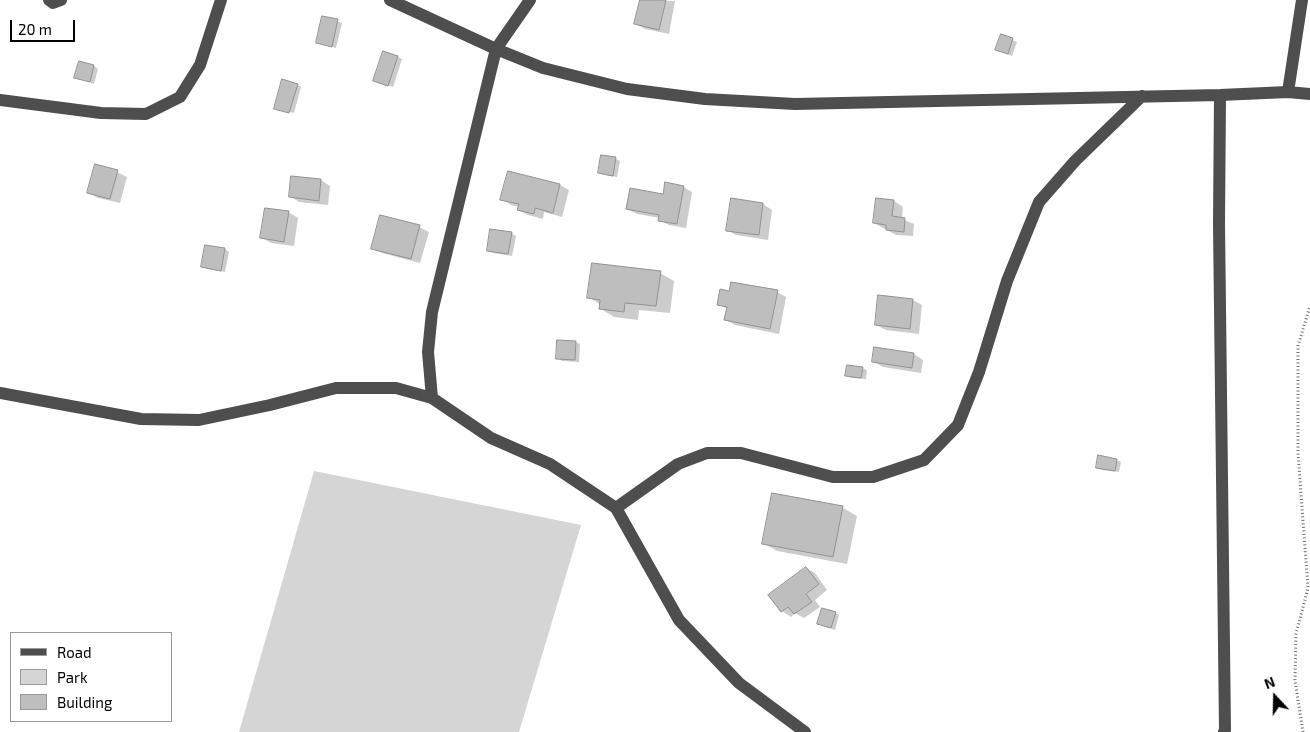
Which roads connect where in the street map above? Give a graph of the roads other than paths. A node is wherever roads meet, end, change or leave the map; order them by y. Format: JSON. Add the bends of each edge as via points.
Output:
{"nodes":[{"id":1,"x":49,"y":0,"type":"edge"},
{"id":2,"x":61,"y":0,"type":"edge"},
{"id":3,"x":221,"y":0,"type":"edge"},
{"id":4,"x":390,"y":0,"type":"edge"},
{"id":5,"x":530,"y":0,"type":"edge"},
{"id":6,"x":1302,"y":0,"type":"edge"},
{"id":7,"x":496,"y":49,"type":"junction"},
{"id":8,"x":1288,"y":92,"type":"junction"},
{"id":9,"x":1310,"y":94,"type":"edge"},
{"id":10,"x":1220,"y":95,"type":"junction"},
{"id":11,"x":1142,"y":96,"type":"junction"},
{"id":12,"x":0,"y":100,"type":"edge"},
{"id":13,"x":0,"y":393,"type":"edge"},
{"id":14,"x":432,"y":398,"type":"junction"},
{"id":15,"x":616,"y":508,"type":"junction"},
{"id":16,"x":805,"y":732,"type":"edge"},
{"id":17,"x":1224,"y":732,"type":"edge"}],
"edges":[{"from":1,"to":2,"type":"street"},
{"from":3,"to":12,"type":"street","via":[[200,65],[180,97],[146,114],[101,113]]},
{"from":4,"to":7,"type":"street"},
{"from":5,"to":7,"type":"street"},
{"from":6,"to":8,"type":"street"},
{"from":7,"to":11,"type":"street","via":[[543,68],[627,89],[705,99],[796,104]]},
{"from":7,"to":14,"type":"street","via":[[432,312],[428,352]]},
{"from":8,"to":9,"type":"street"},
{"from":8,"to":10,"type":"street"},
{"from":10,"to":11,"type":"street"},
{"from":10,"to":17,"type":"street"},
{"from":11,"to":15,"type":"street","via":[[1075,161],[1039,202],[1007,281],[979,372],[958,425],[924,460],[873,477],[834,477],[742,452],[707,453],[678,464]]},
{"from":13,"to":14,"type":"street","via":[[141,419],[199,420],[336,388],[396,388]]},
{"from":14,"to":15,"type":"street","via":[[491,438],[550,464]]},
{"from":15,"to":16,"type":"street","via":[[679,620],[739,683]]}]}
